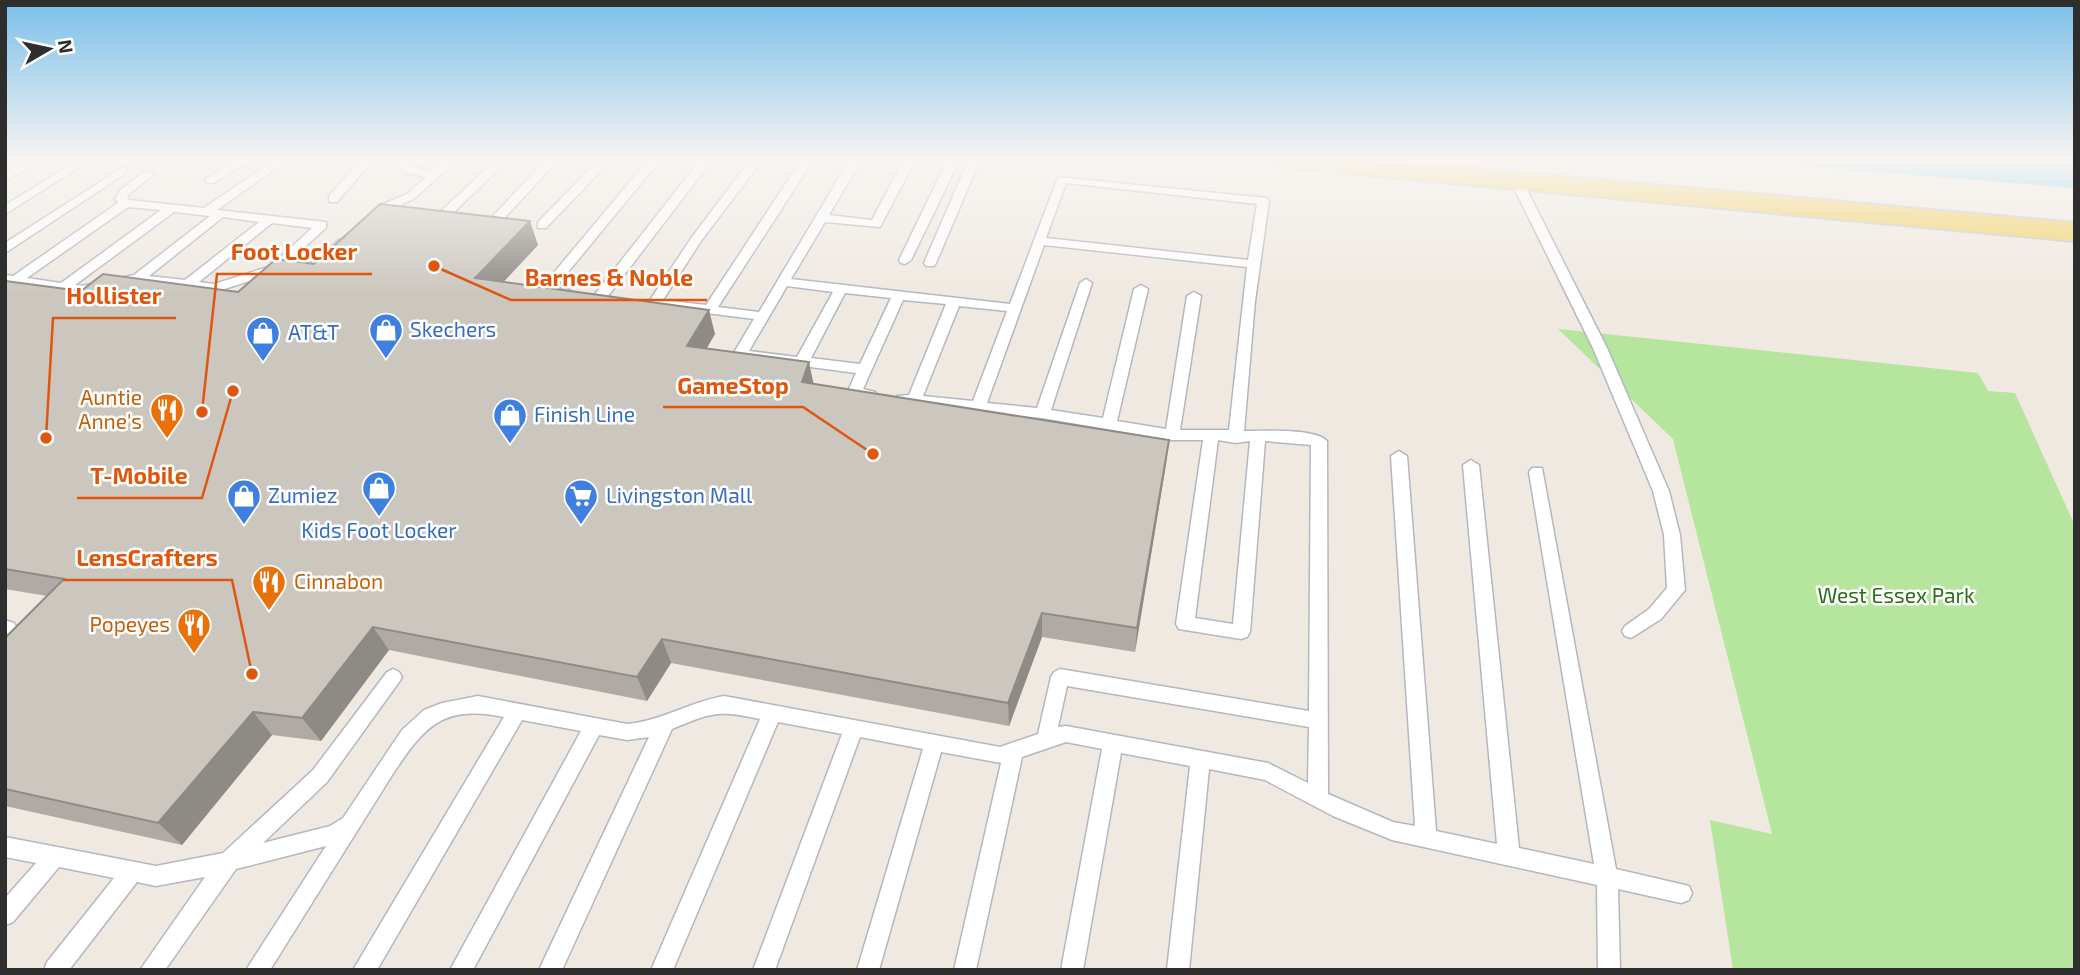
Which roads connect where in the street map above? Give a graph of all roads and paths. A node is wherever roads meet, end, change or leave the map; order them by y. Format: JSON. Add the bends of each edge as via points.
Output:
{"nodes":[{"id":1,"x":72,"y":204,"type":"edge"},
{"id":2,"x":125,"y":204,"type":"edge"},
{"id":3,"x":140,"y":204,"type":"edge"},
{"id":4,"x":216,"y":204,"type":"edge"},
{"id":5,"x":393,"y":204,"type":"edge"},
{"id":6,"x":456,"y":204,"type":"edge"},
{"id":7,"x":510,"y":204,"type":"edge"},
{"id":8,"x":562,"y":204,"type":"edge"},
{"id":9,"x":617,"y":204,"type":"edge"},
{"id":10,"x":669,"y":204,"type":"edge"},
{"id":11,"x":723,"y":204,"type":"edge"},
{"id":12,"x":777,"y":204,"type":"edge"},
{"id":13,"x":829,"y":204,"type":"edge"},
{"id":14,"x":886,"y":204,"type":"edge"},
{"id":15,"x":932,"y":204,"type":"edge"},
{"id":16,"x":957,"y":204,"type":"edge"},
{"id":17,"x":1052,"y":204,"type":"edge"},
{"id":18,"x":1262,"y":204,"type":"edge"},
{"id":19,"x":1528,"y":204,"type":"edge"},
{"id":20,"x":1789,"y":204,"type":"edge"},
{"id":21,"x":172,"y":208,"type":"junction"},
{"id":22,"x":206,"y":212,"type":"junction"},
{"id":23,"x":220,"y":214,"type":"junction"},
{"id":24,"x":446,"y":214,"type":"edge"},
{"id":25,"x":821,"y":218,"type":"junction"},
{"id":26,"x":270,"y":219,"type":"junction"},
{"id":27,"x":495,"y":220,"type":"edge"},
{"id":28,"x":542,"y":225,"type":"dead end"},
{"id":29,"x":2075,"y":232,"type":"edge"},
{"id":30,"x":1038,"y":241,"type":"junction"},
{"id":31,"x":5,"y":249,"type":"edge"},
{"id":32,"x":905,"y":260,"type":"dead end"},
{"id":33,"x":930,"y":263,"type":"dead end"},
{"id":34,"x":1254,"y":264,"type":"junction"},
{"id":35,"x":273,"y":269,"type":"junction"},
{"id":36,"x":308,"y":273,"type":"edge"},
{"id":37,"x":138,"y":278,"type":"junction"},
{"id":38,"x":11,"y":280,"type":"edge"},
{"id":39,"x":783,"y":282,"type":"junction"},
{"id":40,"x":1086,"y":282,"type":"dead end"},
{"id":41,"x":188,"y":284,"type":"junction"},
{"id":42,"x":64,"y":287,"type":"junction"},
{"id":43,"x":215,"y":288,"type":"junction"},
{"id":44,"x":841,"y":289,"type":"junction"},
{"id":45,"x":1141,"y":289,"type":"dead end"},
{"id":46,"x":899,"y":295,"type":"junction"},
{"id":47,"x":243,"y":296,"type":"edge"},
{"id":48,"x":1194,"y":296,"type":"dead end"},
{"id":49,"x":954,"y":302,"type":"junction"},
{"id":50,"x":1013,"y":308,"type":"junction"},
{"id":51,"x":709,"y":310,"type":"junction"},
{"id":52,"x":762,"y":316,"type":"junction"},
{"id":53,"x":802,"y":361,"type":"junction"},
{"id":54,"x":864,"y":369,"type":"junction"},
{"id":55,"x":914,"y":400,"type":"junction"},
{"id":56,"x":979,"y":405,"type":"junction"},
{"id":57,"x":1042,"y":413,"type":"junction"},
{"id":58,"x":1109,"y":424,"type":"junction"},
{"id":59,"x":1172,"y":435,"type":"junction"},
{"id":60,"x":1211,"y":438,"type":"junction"},
{"id":61,"x":1236,"y":438,"type":"junction"},
{"id":62,"x":1258,"y":438,"type":"junction"},
{"id":63,"x":1399,"y":456,"type":"dead end"},
{"id":64,"x":1471,"y":465,"type":"dead end"},
{"id":65,"x":1537,"y":472,"type":"dead end"},
{"id":66,"x":5,"y":627,"type":"edge"},
{"id":67,"x":1631,"y":631,"type":"dead end"},
{"id":68,"x":5,"y":636,"type":"edge"},
{"id":69,"x":393,"y":677,"type":"dead end"},
{"id":70,"x":517,"y":711,"type":"junction"},
{"id":71,"x":772,"y":713,"type":"junction"},
{"id":72,"x":1318,"y":721,"type":"junction"},
{"id":73,"x":665,"y":724,"type":"junction"},
{"id":74,"x":594,"y":725,"type":"junction"},
{"id":75,"x":854,"y":728,"type":"junction"},
{"id":76,"x":1047,"y":736,"type":"junction"},
{"id":77,"x":934,"y":743,"type":"junction"},
{"id":78,"x":1113,"y":743,"type":"junction"},
{"id":79,"x":1013,"y":753,"type":"junction"},
{"id":80,"x":1200,"y":759,"type":"junction"},
{"id":81,"x":1318,"y":799,"type":"junction"},
{"id":82,"x":350,"y":825,"type":"junction"},
{"id":83,"x":1426,"y":839,"type":"junction"},
{"id":84,"x":5,"y":847,"type":"edge"},
{"id":85,"x":1509,"y":857,"type":"junction"},
{"id":86,"x":54,"y":858,"type":"junction"},
{"id":87,"x":229,"y":861,"type":"junction"},
{"id":88,"x":131,"y":873,"type":"junction"},
{"id":89,"x":1607,"y":878,"type":"junction"},
{"id":90,"x":1681,"y":893,"type":"dead end"},
{"id":91,"x":5,"y":915,"type":"edge"},
{"id":92,"x":55,"y":970,"type":"edge"},
{"id":93,"x":151,"y":970,"type":"edge"},
{"id":94,"x":257,"y":970,"type":"edge"},
{"id":95,"x":363,"y":970,"type":"edge"},
{"id":96,"x":461,"y":970,"type":"edge"},
{"id":97,"x":550,"y":970,"type":"edge"},
{"id":98,"x":662,"y":970,"type":"edge"},
{"id":99,"x":764,"y":970,"type":"edge"},
{"id":100,"x":868,"y":970,"type":"edge"},
{"id":101,"x":965,"y":970,"type":"edge"},
{"id":102,"x":1072,"y":970,"type":"edge"},
{"id":103,"x":1178,"y":970,"type":"edge"},
{"id":104,"x":1609,"y":970,"type":"edge"}],
"edges":[{"from":1,"to":31,"type":"lane"},
{"from":2,"to":38,"type":"lane"},
{"from":3,"to":21,"type":"lane"},
{"from":4,"to":22,"type":"lane"},
{"from":5,"to":35,"type":"lane","via":[[336,250]]},
{"from":6,"to":24,"type":"lane"},
{"from":7,"to":27,"type":"lane"},
{"from":8,"to":28,"type":"lane"},
{"from":9,"to":10,"type":"lane","via":[[546,290],[593,296]]},
{"from":11,"to":51,"type":"lane","via":[[648,303]]},
{"from":12,"to":51,"type":"lane"},
{"from":13,"to":25,"type":"lane"},
{"from":14,"to":25,"type":"lane","via":[[876,224]]},
{"from":15,"to":32,"type":"lane"},
{"from":16,"to":33,"type":"lane"},
{"from":17,"to":30,"type":"lane"},
{"from":18,"to":34,"type":"lane"},
{"from":19,"to":67,"type":"lane","via":[[1601,348],[1661,491],[1672,535],[1676,590],[1655,614]]},
{"from":20,"to":29,"type":"main road"},
{"from":21,"to":22,"type":"lane"},
{"from":21,"to":42,"type":"lane"},
{"from":22,"to":23,"type":"lane"},
{"from":23,"to":26,"type":"lane"},
{"from":23,"to":37,"type":"lane"},
{"from":25,"to":39,"type":"lane"},
{"from":26,"to":35,"type":"lane","via":[[322,225]]},
{"from":26,"to":41,"type":"lane"},
{"from":30,"to":34,"type":"lane"},
{"from":30,"to":50,"type":"lane"},
{"from":34,"to":61,"type":"lane"},
{"from":35,"to":36,"type":"lane"},
{"from":35,"to":43,"type":"lane"},
{"from":37,"to":41,"type":"lane"},
{"from":37,"to":42,"type":"lane","via":[[82,290]]},
{"from":38,"to":42,"type":"lane"},
{"from":39,"to":44,"type":"lane"},
{"from":39,"to":52,"type":"lane"},
{"from":40,"to":57,"type":"lane"},
{"from":41,"to":43,"type":"lane"},
{"from":43,"to":47,"type":"lane"},
{"from":44,"to":46,"type":"lane"},
{"from":44,"to":53,"type":"lane"},
{"from":45,"to":58,"type":"lane"},
{"from":46,"to":49,"type":"lane"},
{"from":46,"to":54,"type":"lane"},
{"from":48,"to":59,"type":"lane"},
{"from":49,"to":50,"type":"lane"},
{"from":49,"to":55,"type":"lane"},
{"from":50,"to":56,"type":"lane"},
{"from":51,"to":52,"type":"lane"},
{"from":52,"to":53,"type":"lane","via":[[740,354]]},
{"from":53,"to":54,"type":"lane"},
{"from":54,"to":55,"type":"lane","via":[[854,393]]},
{"from":55,"to":56,"type":"lane"},
{"from":56,"to":57,"type":"lane"},
{"from":57,"to":58,"type":"lane"},
{"from":58,"to":59,"type":"lane"},
{"from":59,"to":60,"type":"lane"},
{"from":60,"to":61,"type":"lane"},
{"from":60,"to":62,"type":"lane","via":[[1185,624],[1241,632]]},
{"from":61,"to":62,"type":"lane"},
{"from":62,"to":72,"type":"lane","via":[[1319,441]]},
{"from":63,"to":83,"type":"lane"},
{"from":64,"to":85,"type":"lane"},
{"from":65,"to":89,"type":"lane"},
{"from":66,"to":68,"type":"lane"},
{"from":69,"to":87,"type":"lane","via":[[320,776]]},
{"from":70,"to":74,"type":"lane"},
{"from":70,"to":82,"type":"lane","via":[[478,704],[431,716],[411,732]]},
{"from":70,"to":95,"type":"lane"},
{"from":71,"to":73,"type":"lane","via":[[704,705]]},
{"from":71,"to":75,"type":"lane"},
{"from":71,"to":98,"type":"lane"},
{"from":72,"to":76,"type":"lane","via":[[1060,677]]},
{"from":72,"to":81,"type":"lane"},
{"from":73,"to":74,"type":"lane","via":[[647,732]]},
{"from":73,"to":97,"type":"lane"},
{"from":74,"to":96,"type":"lane"},
{"from":75,"to":77,"type":"lane"},
{"from":75,"to":99,"type":"lane"},
{"from":76,"to":78,"type":"lane","via":[[1066,734]]},
{"from":76,"to":79,"type":"lane"},
{"from":77,"to":79,"type":"lane","via":[[1000,755]]},
{"from":77,"to":100,"type":"lane"},
{"from":78,"to":80,"type":"lane"},
{"from":78,"to":102,"type":"lane"},
{"from":79,"to":101,"type":"lane"},
{"from":80,"to":81,"type":"lane","via":[[1268,772]]},
{"from":80,"to":103,"type":"lane"},
{"from":81,"to":83,"type":"lane","via":[[1392,831]]},
{"from":82,"to":87,"type":"lane","via":[[334,834]]},
{"from":82,"to":94,"type":"lane"},
{"from":83,"to":85,"type":"lane"},
{"from":84,"to":86,"type":"lane"},
{"from":85,"to":89,"type":"lane"},
{"from":86,"to":88,"type":"lane"},
{"from":86,"to":91,"type":"lane"},
{"from":87,"to":88,"type":"lane","via":[[156,876]]},
{"from":87,"to":93,"type":"lane"},
{"from":88,"to":92,"type":"lane"},
{"from":89,"to":90,"type":"lane"},
{"from":89,"to":104,"type":"lane"}]}
